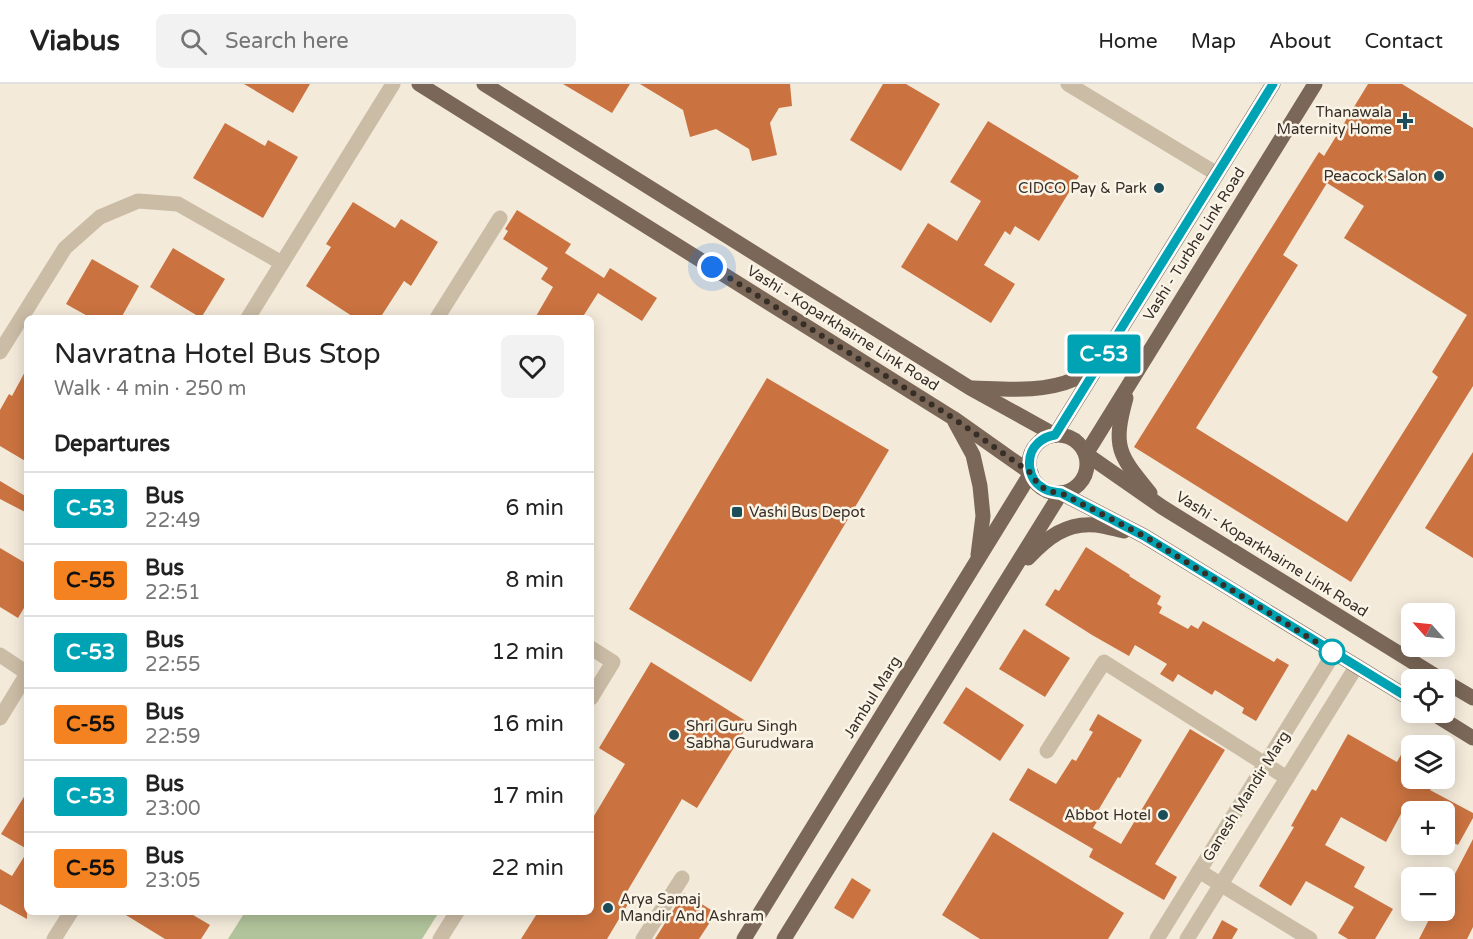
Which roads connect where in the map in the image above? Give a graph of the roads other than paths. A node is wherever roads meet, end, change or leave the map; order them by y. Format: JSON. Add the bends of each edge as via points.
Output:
{"nodes":[{"id":1,"x":393,"y":84,"type":"edge"},
{"id":2,"x":419,"y":84,"type":"edge"},
{"id":3,"x":484,"y":84,"type":"edge"},
{"id":4,"x":1068,"y":84,"type":"edge"},
{"id":5,"x":1273,"y":84,"type":"edge"},
{"id":6,"x":1315,"y":84,"type":"edge"},
{"id":7,"x":1217,"y":174,"type":"junction"},
{"id":8,"x":500,"y":218,"type":"dead end"},
{"id":9,"x":282,"y":263,"type":"junction"},
{"id":10,"x":250,"y":315,"type":"edge"},
{"id":11,"x":439,"y":315,"type":"edge"},
{"id":12,"x":0,"y":352,"type":"edge"},
{"id":13,"x":1100,"y":362,"type":"junction"},
{"id":14,"x":1131,"y":381,"type":"junction"},
{"id":15,"x":970,"y":388,"type":"junction"},
{"id":16,"x":953,"y":418,"type":"junction"},
{"id":17,"x":1055,"y":435,"type":"junction"},
{"id":18,"x":1086,"y":454,"type":"junction"},
{"id":19,"x":1031,"y":473,"type":"junction"},
{"id":20,"x":1061,"y":493,"type":"junction"},
{"id":21,"x":1162,"y":507,"type":"junction"},
{"id":22,"x":1144,"y":536,"type":"junction"},
{"id":23,"x":977,"y":561,"type":"junction"},
{"id":24,"x":1007,"y":579,"type":"junction"},
{"id":25,"x":594,"y":650,"type":"edge"},
{"id":26,"x":1334,"y":653,"type":"junction"},
{"id":27,"x":0,"y":655,"type":"edge"},
{"id":28,"x":1356,"y":667,"type":"junction"},
{"id":29,"x":1425,"y":669,"type":"edge"},
{"id":30,"x":24,"y":672,"type":"edge"},
{"id":31,"x":24,"y":679,"type":"edge"},
{"id":32,"x":1455,"y":687,"type":"edge"},
{"id":33,"x":594,"y":693,"type":"edge"},
{"id":34,"x":1401,"y":694,"type":"edge"},
{"id":35,"x":1473,"y":698,"type":"edge"},
{"id":36,"x":0,"y":718,"type":"edge"},
{"id":37,"x":1449,"y":723,"type":"edge"},
{"id":38,"x":1473,"y":738,"type":"edge"},
{"id":39,"x":1047,"y":751,"type":"dead end"},
{"id":40,"x":1265,"y":765,"type":"junction"},
{"id":41,"x":1287,"y":778,"type":"junction"},
{"id":42,"x":1199,"y":871,"type":"junction"},
{"id":43,"x":682,"y":878,"type":"dead end"},
{"id":44,"x":1221,"y":884,"type":"junction"},
{"id":45,"x":69,"y":915,"type":"edge"},
{"id":46,"x":455,"y":915,"type":"edge"},
{"id":47,"x":54,"y":939,"type":"edge"},
{"id":48,"x":440,"y":939,"type":"edge"},
{"id":49,"x":643,"y":939,"type":"edge"},
{"id":50,"x":744,"y":939,"type":"edge"},
{"id":51,"x":784,"y":939,"type":"edge"},
{"id":52,"x":1157,"y":939,"type":"edge"},
{"id":53,"x":1187,"y":939,"type":"edge"},
{"id":54,"x":1310,"y":939,"type":"edge"}],
"edges":[{"from":1,"to":9,"type":"street"},
{"from":2,"to":16,"type":"main road","name":"Vashi - Koparkhairne Link Road"},
{"from":3,"to":15,"type":"main road","name":"Vashi - Koparkhairne Link Road"},
{"from":4,"to":7,"type":"street"},
{"from":5,"to":7,"type":"main road","name":"Vashi - Turbhe Link Road"},
{"from":6,"to":14,"type":"main road","name":"Vashi - Turbhe Link Road"},
{"from":7,"to":13,"type":"main road","name":"Vashi - Turbhe Link Road"},
{"from":8,"to":11,"type":"street"},
{"from":9,"to":10,"type":"street"},
{"from":9,"to":12,"type":"street","via":[[178,204],[138,201],[100,217],[65,248]]},
{"from":13,"to":15,"type":"main road","via":[[1076,379],[1052,386],[1023,390]]},
{"from":13,"to":17,"type":"main road","name":"Vashi - Turbhe Link Road"},
{"from":14,"to":18,"type":"main road","name":"Vashi - Turbhe Link Road"},
{"from":14,"to":21,"type":"main road","via":[[1118,436],[1121,453]]},
{"from":15,"to":17,"type":"main road","name":"Vashi - Koparkhairne Link Road"},
{"from":16,"to":19,"type":"main road","name":"Vashi - Koparkhairne Link Road"},
{"from":16,"to":23,"type":"main road","via":[[973,455],[980,486],[983,516]]},
{"from":17,"to":18,"type":"main road","via":[[1074,439]]},
{"from":17,"to":19,"type":"main road","via":[[1039,441],[1034,448],[1030,456]]},
{"from":18,"to":20,"type":"main road","via":[[1088,463],[1083,479]]},
{"from":18,"to":21,"type":"main road","name":"Vashi - Koparkhairne Link Road"},
{"from":19,"to":20,"type":"main road","via":[[1043,488]]},
{"from":19,"to":23,"type":"main road","name":"Jambul Marg"},
{"from":20,"to":22,"type":"main road"},
{"from":20,"to":24,"type":"main road"},
{"from":21,"to":29,"type":"main road","name":"Vashi - Koparkhairne Link Road"},
{"from":22,"to":24,"type":"main road","via":[[1096,525],[1075,525],[1043,543]]},
{"from":22,"to":26,"type":"main road"},
{"from":23,"to":50,"type":"main road","name":"Jambul Marg"},
{"from":24,"to":51,"type":"main road"},
{"from":25,"to":33,"type":"street","via":[[613,662]]},
{"from":26,"to":28,"type":"main road"},
{"from":26,"to":40,"type":"street","name":"Ganesh Mandir Marg"},
{"from":27,"to":30,"type":"street"},
{"from":28,"to":34,"type":"main road"},
{"from":28,"to":41,"type":"street","name":"Ganesh Mandir Marg"},
{"from":31,"to":36,"type":"street"},
{"from":32,"to":35,"type":"main road","name":"Vashi - Koparkhairne Link Road"},
{"from":37,"to":38,"type":"main road"},
{"from":39,"to":40,"type":"street","via":[[1104,662]]},
{"from":40,"to":41,"type":"street"},
{"from":40,"to":42,"type":"street","name":"Ganesh Mandir Marg"},
{"from":41,"to":44,"type":"street","name":"Ganesh Mandir Marg"},
{"from":42,"to":44,"type":"street"},
{"from":42,"to":52,"type":"street","name":"Ganesh Mandir Marg"},
{"from":43,"to":49,"type":"street"},
{"from":44,"to":53,"type":"street","name":"Ganesh Mandir Marg"},
{"from":44,"to":54,"type":"street"},
{"from":45,"to":47,"type":"street"},
{"from":46,"to":48,"type":"street"}]}
